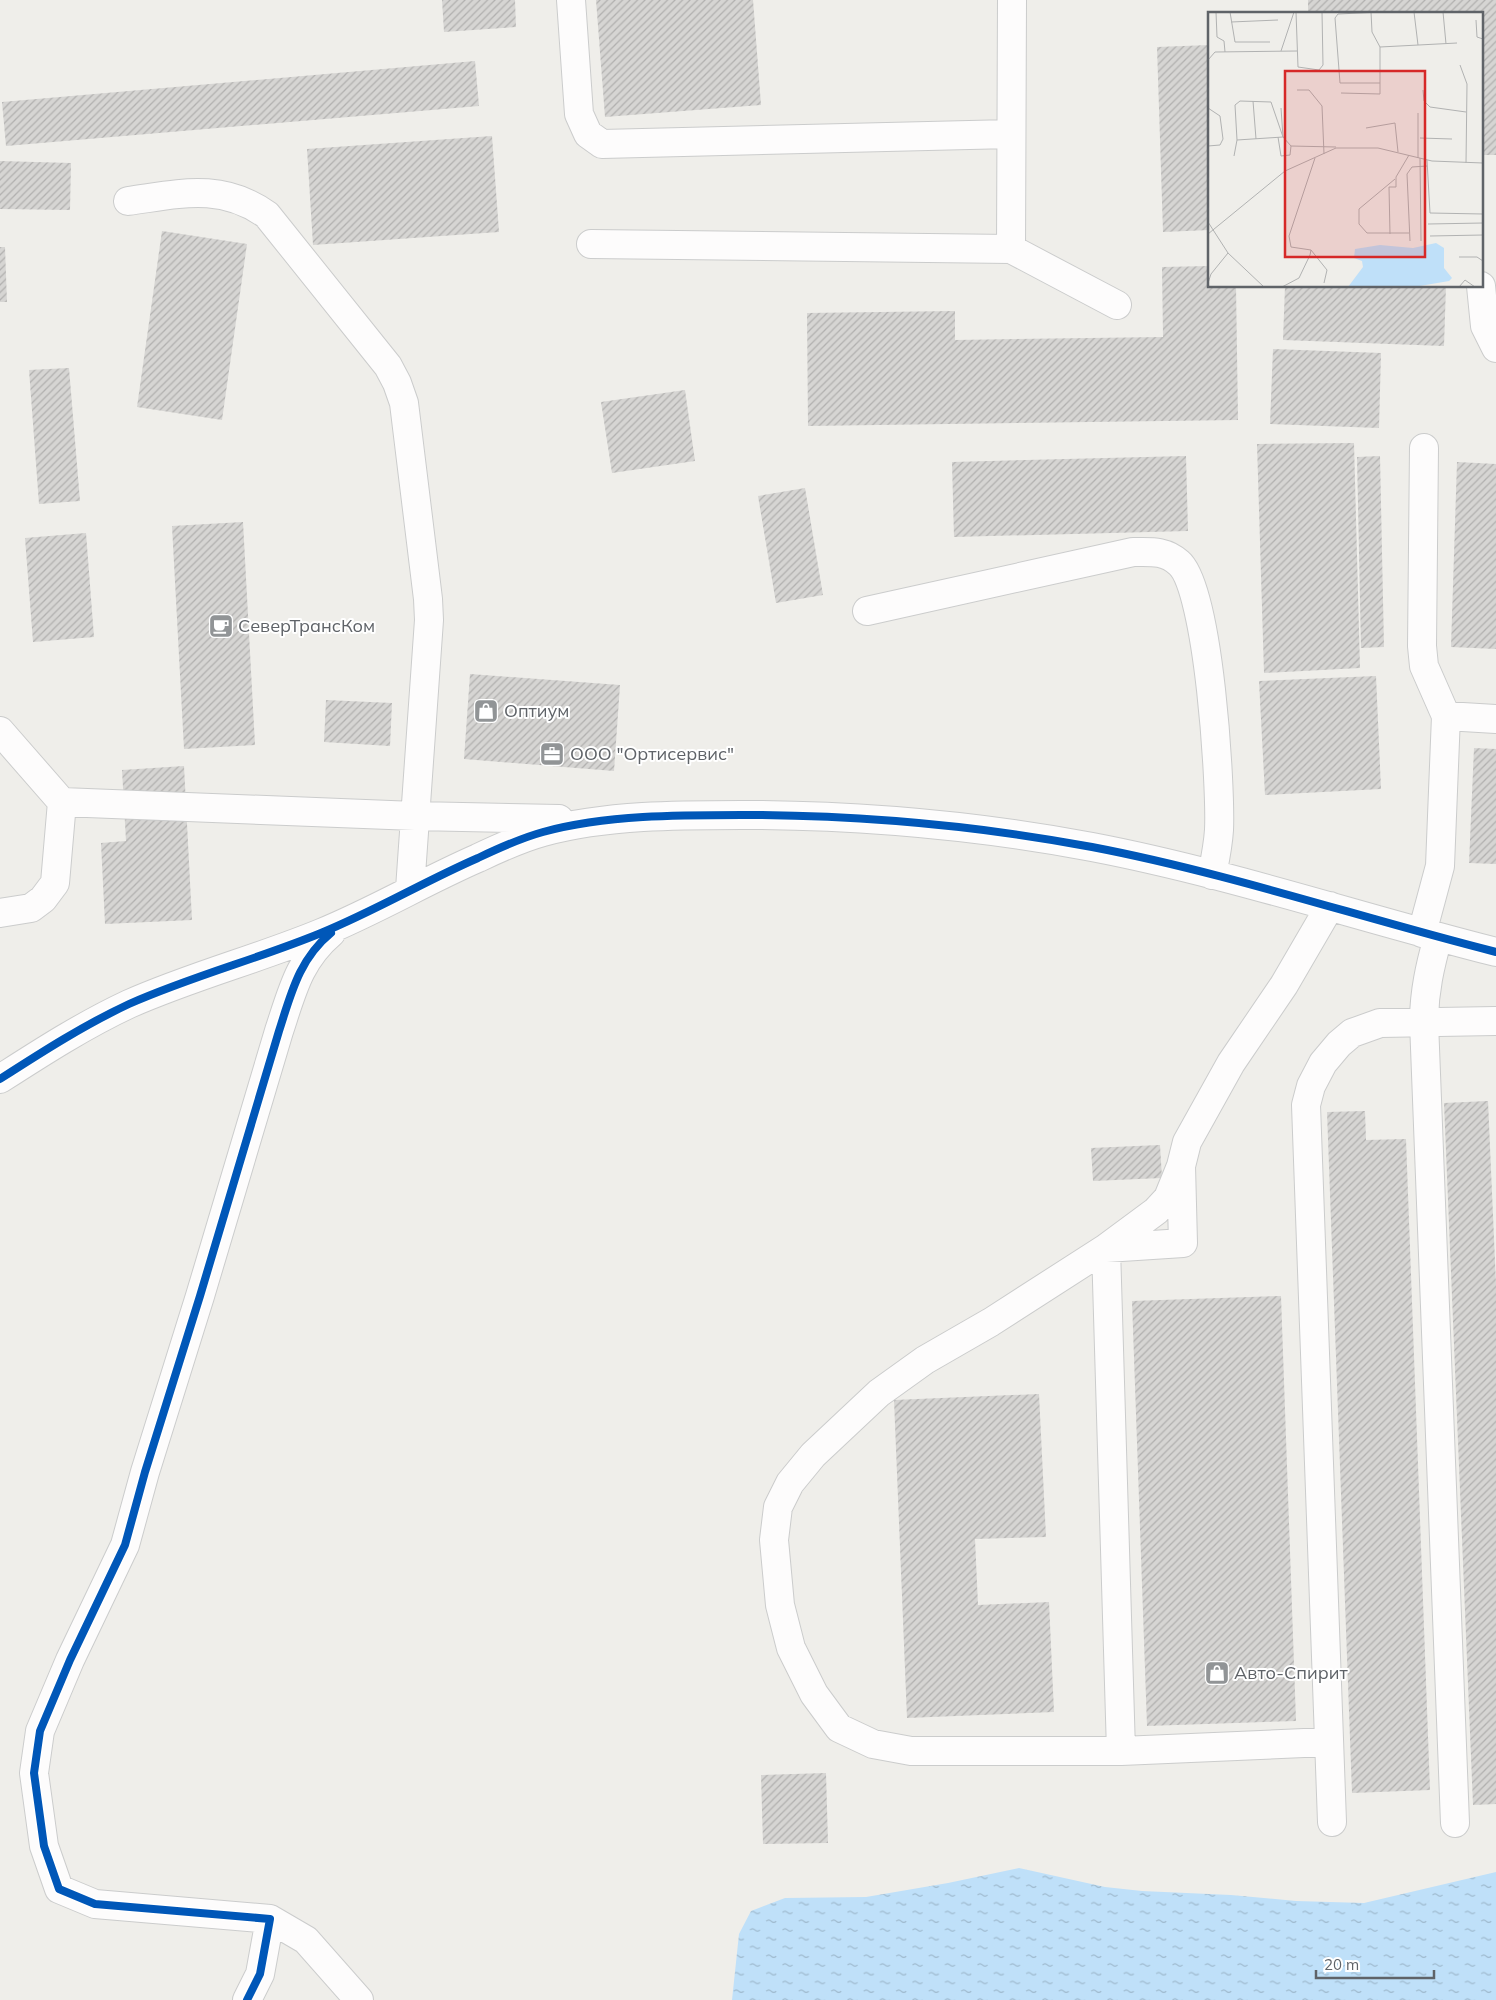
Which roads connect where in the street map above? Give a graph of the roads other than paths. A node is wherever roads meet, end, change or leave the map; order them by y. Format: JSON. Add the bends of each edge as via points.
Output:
{"nodes":[{"id":1,"x":571,"y":0,"type":"edge"},
{"id":2,"x":1012,"y":0,"type":"edge"},
{"id":3,"x":1011,"y":134,"type":"junction"},
{"id":4,"x":128,"y":202,"type":"dead end"},
{"id":5,"x":591,"y":244,"type":"dead end"},
{"id":6,"x":1011,"y":250,"type":"junction"},
{"id":7,"x":1481,"y":288,"type":"edge"},
{"id":8,"x":1117,"y":305,"type":"dead end"},
{"id":9,"x":1496,"y":348,"type":"edge"},
{"id":10,"x":1424,"y":448,"type":"dead end"},
{"id":11,"x":867,"y":611,"type":"dead end"},
{"id":12,"x":1446,"y":716,"type":"junction"},
{"id":13,"x":1496,"y":719,"type":"edge"},
{"id":14,"x":0,"y":731,"type":"edge"},
{"id":15,"x":62,"y":802,"type":"junction"},
{"id":16,"x":415,"y":816,"type":"junction"},
{"id":17,"x":593,"y":820,"type":"junction"},
{"id":18,"x":1212,"y":875,"type":"junction"},
{"id":19,"x":410,"y":889,"type":"junction"},
{"id":20,"x":1330,"y":906,"type":"junction"},
{"id":21,"x":0,"y":913,"type":"edge"},
{"id":22,"x":340,"y":925,"type":"junction"},
{"id":23,"x":1430,"y":935,"type":"junction"},
{"id":24,"x":1496,"y":952,"type":"edge"},
{"id":25,"x":1496,"y":1021,"type":"edge"},
{"id":26,"x":1424,"y":1022,"type":"junction"},
{"id":27,"x":0,"y":1079,"type":"edge"},
{"id":28,"x":1180,"y":1166,"type":"junction"},
{"id":29,"x":1106,"y":1248,"type":"junction"},
{"id":30,"x":1327,"y":1742,"type":"junction"},
{"id":31,"x":1121,"y":1750,"type":"junction"},
{"id":32,"x":1332,"y":1822,"type":"dead end"},
{"id":33,"x":1455,"y":1824,"type":"dead end"},
{"id":34,"x":270,"y":1919,"type":"junction"},
{"id":35,"x":247,"y":2000,"type":"edge"},
{"id":36,"x":359,"y":2000,"type":"edge"}],
"edges":[{"from":1,"to":3,"type":"street","via":[[579,114],[588,134],[602,144]]},
{"from":2,"to":3,"type":"street"},
{"from":3,"to":6,"type":"street"},
{"from":4,"to":16,"type":"street","via":[[193,192],[231,196],[252,204],[267,215],[388,366],[397,383],[404,403],[429,620]]},
{"from":5,"to":6,"type":"street"},
{"from":6,"to":8,"type":"street"},
{"from":7,"to":9,"type":"street","via":[[1484,326]]},
{"from":10,"to":12,"type":"street","via":[[1422,646],[1424,666]]},
{"from":11,"to":18,"type":"street","via":[[1132,552],[1161,552],[1180,563],[1190,581],[1198,608],[1215,720],[1219,828]]},
{"from":12,"to":13,"type":"street"},
{"from":12,"to":23,"type":"street","via":[[1440,866]]},
{"from":14,"to":15,"type":"street"},
{"from":15,"to":16,"type":"street"},
{"from":15,"to":21,"type":"street","via":[[55,883],[31,908]]},
{"from":16,"to":17,"type":"street"},
{"from":16,"to":19,"type":"street"},
{"from":17,"to":18,"type":"street","via":[[716,815],[894,820],[989,829],[1076,844]]},
{"from":17,"to":19,"type":"street","via":[[511,842]]},
{"from":18,"to":20,"type":"street"},
{"from":19,"to":22,"type":"street"},
{"from":20,"to":23,"type":"street"},
{"from":20,"to":28,"type":"street","via":[[1284,984],[1231,1063],[1187,1142]]},
{"from":22,"to":27,"type":"street","via":[[131,1004],[64,1037]]},
{"from":22,"to":34,"type":"street","via":[[317,944],[294,986],[125,1545],[40,1731],[34,1773],[44,1846],[59,1889],[95,1904]]},
{"from":23,"to":24,"type":"street"},
{"from":23,"to":26,"type":"street"},
{"from":25,"to":26,"type":"street"},
{"from":26,"to":30,"type":"street","via":[[1380,1023],[1352,1033],[1323,1063],[1306,1105]]},
{"from":26,"to":33,"type":"street"},
{"from":28,"to":29,"type":"street","via":[[1168,1198],[1156,1211]]},
{"from":28,"to":29,"type":"street","via":[[1183,1243]]},
{"from":29,"to":31,"type":"street"},
{"from":29,"to":31,"type":"street","via":[[925,1360],[880,1393],[813,1455],[790,1483],[778,1507],[774,1540],[780,1605],[791,1648],[814,1694],[839,1728],[873,1744],[911,1750]]},
{"from":30,"to":31,"type":"street"},
{"from":30,"to":32,"type":"street"},
{"from":34,"to":35,"type":"street","via":[[260,1974]]},
{"from":34,"to":36,"type":"street","via":[[306,1940]]}]}
